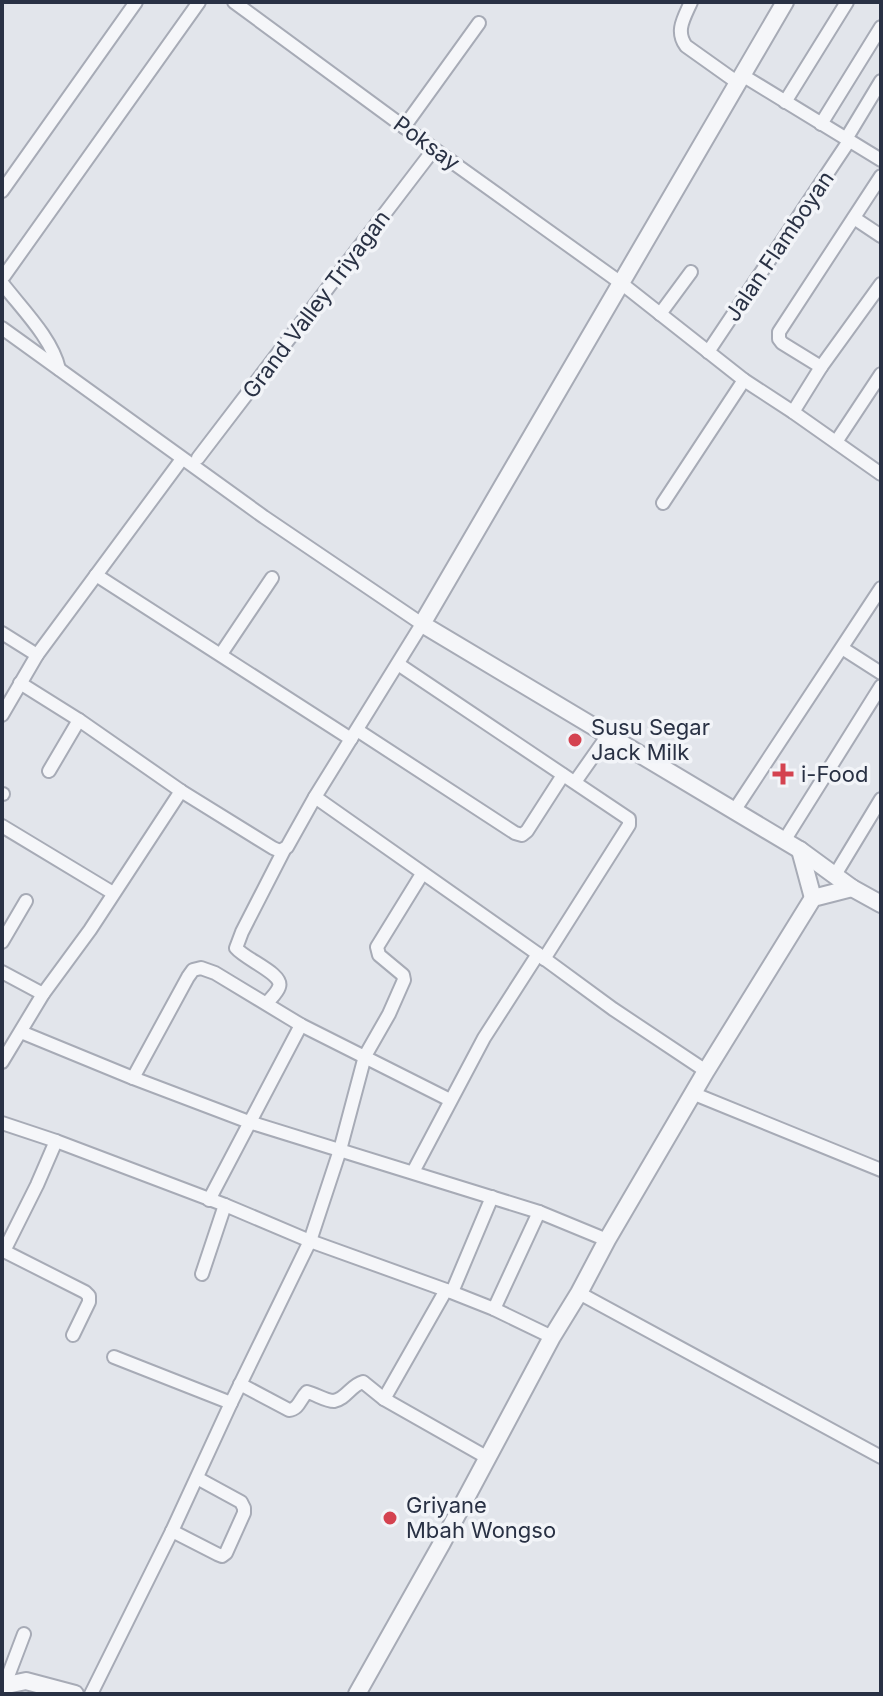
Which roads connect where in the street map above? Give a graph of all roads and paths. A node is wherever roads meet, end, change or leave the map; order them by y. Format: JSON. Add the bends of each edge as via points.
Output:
{"nodes":[{"id":1,"x":136,"y":2,"type":"edge"},
{"id":2,"x":199,"y":2,"type":"edge"},
{"id":3,"x":234,"y":2,"type":"edge"},
{"id":4,"x":691,"y":2,"type":"edge"},
{"id":5,"x":785,"y":2,"type":"edge"},
{"id":6,"x":847,"y":2,"type":"edge"},
{"id":7,"x":479,"y":23,"type":"dead end"},
{"id":8,"x":881,"y":27,"type":"edge"},
{"id":9,"x":740,"y":79,"type":"junction"},
{"id":10,"x":881,"y":81,"type":"edge"},
{"id":11,"x":785,"y":102,"type":"junction"},
{"id":12,"x":821,"y":124,"type":"junction"},
{"id":13,"x":404,"y":127,"type":"junction"},
{"id":14,"x":847,"y":140,"type":"junction"},
{"id":15,"x":434,"y":149,"type":"junction"},
{"id":16,"x":881,"y":160,"type":"edge"},
{"id":17,"x":881,"y":176,"type":"edge"},
{"id":18,"x":2,"y":191,"type":"edge"},
{"id":19,"x":854,"y":218,"type":"junction"},
{"id":20,"x":881,"y":236,"type":"edge"},
{"id":21,"x":691,"y":272,"type":"dead end"},
{"id":22,"x":3,"y":279,"type":"edge"},
{"id":23,"x":621,"y":283,"type":"junction"},
{"id":24,"x":881,"y":284,"type":"edge"},
{"id":25,"x":660,"y":314,"type":"junction"},
{"id":26,"x":2,"y":328,"type":"edge"},
{"id":27,"x":708,"y":352,"type":"junction"},
{"id":28,"x":821,"y":367,"type":"junction"},
{"id":29,"x":59,"y":369,"type":"junction"},
{"id":30,"x":881,"y":374,"type":"edge"},
{"id":31,"x":744,"y":380,"type":"junction"},
{"id":32,"x":793,"y":412,"type":"junction"},
{"id":33,"x":836,"y":442,"type":"junction"},
{"id":34,"x":198,"y":458,"type":"dead end"},
{"id":35,"x":182,"y":459,"type":"junction"},
{"id":36,"x":881,"y":474,"type":"edge"},
{"id":37,"x":663,"y":503,"type":"dead end"},
{"id":38,"x":96,"y":575,"type":"junction"},
{"id":39,"x":272,"y":578,"type":"dead end"},
{"id":40,"x":881,"y":588,"type":"edge"},
{"id":41,"x":422,"y":624,"type":"junction"},
{"id":42,"x":2,"y":633,"type":"edge"},
{"id":43,"x":842,"y":648,"type":"junction"},
{"id":44,"x":221,"y":654,"type":"junction"},
{"id":45,"x":37,"y":655,"type":"junction"},
{"id":46,"x":398,"y":664,"type":"junction"},
{"id":47,"x":881,"y":673,"type":"edge"},
{"id":48,"x":20,"y":683,"type":"junction"},
{"id":49,"x":881,"y":686,"type":"edge"},
{"id":50,"x":2,"y":715,"type":"edge"},
{"id":51,"x":79,"y":720,"type":"junction"},
{"id":52,"x":354,"y":734,"type":"junction"},
{"id":53,"x":608,"y":735,"type":"junction"},
{"id":54,"x":49,"y":771,"type":"dead end"},
{"id":55,"x":569,"y":779,"type":"junction"},
{"id":56,"x":181,"y":791,"type":"junction"},
{"id":57,"x":315,"y":797,"type":"junction"},
{"id":58,"x":881,"y":799,"type":"edge"},
{"id":59,"x":734,"y":811,"type":"junction"},
{"id":60,"x":2,"y":826,"type":"edge"},
{"id":61,"x":784,"y":841,"type":"junction"},
{"id":62,"x":284,"y":850,"type":"junction"},
{"id":63,"x":800,"y":850,"type":"junction"},
{"id":64,"x":422,"y":874,"type":"junction"},
{"id":65,"x":835,"y":875,"type":"junction"},
{"id":66,"x":852,"y":888,"type":"junction"},
{"id":67,"x":113,"y":893,"type":"junction"},
{"id":68,"x":813,"y":898,"type":"junction"},
{"id":69,"x":26,"y":901,"type":"dead end"},
{"id":70,"x":881,"y":904,"type":"edge"},
{"id":71,"x":2,"y":942,"type":"edge"},
{"id":72,"x":541,"y":956,"type":"junction"},
{"id":73,"x":2,"y":972,"type":"edge"},
{"id":74,"x":43,"y":994,"type":"junction"},
{"id":75,"x":267,"y":1003,"type":"junction"},
{"id":76,"x":301,"y":1025,"type":"junction"},
{"id":77,"x":21,"y":1032,"type":"junction"},
{"id":78,"x":365,"y":1056,"type":"junction"},
{"id":79,"x":2,"y":1062,"type":"edge"},
{"id":80,"x":706,"y":1071,"type":"junction"},
{"id":81,"x":133,"y":1078,"type":"junction"},
{"id":82,"x":692,"y":1093,"type":"junction"},
{"id":83,"x":450,"y":1100,"type":"junction"},
{"id":84,"x":249,"y":1122,"type":"junction"},
{"id":85,"x":2,"y":1123,"type":"edge"},
{"id":86,"x":56,"y":1141,"type":"junction"},
{"id":87,"x":340,"y":1150,"type":"junction"},
{"id":88,"x":881,"y":1170,"type":"edge"},
{"id":89,"x":413,"y":1172,"type":"junction"},
{"id":90,"x":492,"y":1197,"type":"junction"},
{"id":91,"x":209,"y":1200,"type":"junction"},
{"id":92,"x":225,"y":1205,"type":"junction"},
{"id":93,"x":539,"y":1212,"type":"junction"},
{"id":94,"x":607,"y":1240,"type":"junction"},
{"id":95,"x":310,"y":1241,"type":"junction"},
{"id":96,"x":3,"y":1251,"type":"edge"},
{"id":97,"x":202,"y":1274,"type":"dead end"},
{"id":98,"x":449,"y":1291,"type":"junction"},
{"id":99,"x":579,"y":1293,"type":"junction"},
{"id":100,"x":494,"y":1309,"type":"junction"},
{"id":101,"x":73,"y":1335,"type":"dead end"},
{"id":102,"x":552,"y":1337,"type":"junction"},
{"id":103,"x":114,"y":1357,"type":"dead end"},
{"id":104,"x":240,"y":1384,"type":"junction"},
{"id":105,"x":384,"y":1399,"type":"junction"},
{"id":106,"x":231,"y":1403,"type":"junction"},
{"id":107,"x":881,"y":1457,"type":"edge"},
{"id":108,"x":488,"y":1458,"type":"junction"},
{"id":109,"x":197,"y":1478,"type":"junction"},
{"id":110,"x":172,"y":1531,"type":"junction"},
{"id":111,"x":24,"y":1634,"type":"dead end"},
{"id":112,"x":4,"y":1685,"type":"edge"},
{"id":113,"x":75,"y":1694,"type":"edge"},
{"id":114,"x":91,"y":1694,"type":"edge"},
{"id":115,"x":357,"y":1694,"type":"edge"}],
"edges":[{"from":1,"to":18,"type":"street"},
{"from":2,"to":22,"type":"street"},
{"from":3,"to":13,"type":"street","name":"Poksay"},
{"from":4,"to":9,"type":"street","via":[[680,38]]},
{"from":5,"to":9,"type":"street"},
{"from":6,"to":11,"type":"street"},
{"from":7,"to":13,"type":"street"},
{"from":8,"to":12,"type":"street"},
{"from":9,"to":11,"type":"street"},
{"from":9,"to":23,"type":"street"},
{"from":10,"to":14,"type":"street","name":"Jalan Flamboyan"},
{"from":11,"to":12,"type":"street"},
{"from":12,"to":14,"type":"street"},
{"from":13,"to":15,"type":"street","name":"Poksay"},
{"from":14,"to":16,"type":"street"},
{"from":14,"to":27,"type":"street","name":"Jalan Flamboyan"},
{"from":15,"to":23,"type":"street","name":"Poksay"},
{"from":15,"to":34,"type":"street","name":"Grand Valley Triyagan"},
{"from":17,"to":19,"type":"street"},
{"from":19,"to":20,"type":"street"},
{"from":19,"to":28,"type":"street","via":[[779,332],[782,343]]},
{"from":21,"to":25,"type":"street"},
{"from":22,"to":29,"type":"street","via":[[56,356]]},
{"from":23,"to":25,"type":"street","name":"Poksay"},
{"from":23,"to":41,"type":"street"},
{"from":24,"to":28,"type":"street"},
{"from":25,"to":27,"type":"street","name":"Poksay"},
{"from":26,"to":29,"type":"street"},
{"from":27,"to":31,"type":"street","name":"Poksay"},
{"from":28,"to":32,"type":"street"},
{"from":29,"to":35,"type":"street"},
{"from":30,"to":33,"type":"street"},
{"from":31,"to":32,"type":"street","name":"Poksay"},
{"from":31,"to":37,"type":"street"},
{"from":32,"to":33,"type":"street","name":"Poksay"},
{"from":33,"to":36,"type":"street","name":"Poksay"},
{"from":35,"to":38,"type":"street"},
{"from":35,"to":41,"type":"street"},
{"from":38,"to":44,"type":"street"},
{"from":38,"to":45,"type":"street"},
{"from":39,"to":44,"type":"street"},
{"from":40,"to":43,"type":"street"},
{"from":41,"to":46,"type":"street"},
{"from":41,"to":53,"type":"street"},
{"from":42,"to":45,"type":"street"},
{"from":43,"to":47,"type":"street"},
{"from":43,"to":59,"type":"street"},
{"from":44,"to":52,"type":"street","via":[[286,698]]},
{"from":45,"to":48,"type":"street"},
{"from":46,"to":52,"type":"street"},
{"from":46,"to":55,"type":"street"},
{"from":48,"to":50,"type":"street"},
{"from":48,"to":51,"type":"street"},
{"from":49,"to":61,"type":"street"},
{"from":51,"to":54,"type":"street"},
{"from":51,"to":56,"type":"street"},
{"from":52,"to":55,"type":"street","via":[[522,835]]},
{"from":52,"to":57,"type":"street"},
{"from":53,"to":55,"type":"street"},
{"from":53,"to":59,"type":"street"},
{"from":55,"to":72,"type":"street","via":[[629,823]]},
{"from":56,"to":62,"type":"street"},
{"from":56,"to":67,"type":"street"},
{"from":57,"to":62,"type":"street"},
{"from":57,"to":64,"type":"street"},
{"from":58,"to":65,"type":"street"},
{"from":59,"to":61,"type":"street"},
{"from":60,"to":67,"type":"street"},
{"from":61,"to":63,"type":"street"},
{"from":62,"to":75,"type":"street","via":[[236,948],[281,981]]},
{"from":63,"to":65,"type":"street"},
{"from":63,"to":68,"type":"street"},
{"from":64,"to":72,"type":"street"},
{"from":64,"to":78,"type":"street","via":[[377,947],[404,980]]},
{"from":65,"to":66,"type":"street"},
{"from":66,"to":68,"type":"street"},
{"from":66,"to":70,"type":"street"},
{"from":67,"to":74,"type":"street"},
{"from":68,"to":80,"type":"street"},
{"from":69,"to":71,"type":"street"},
{"from":72,"to":80,"type":"street"},
{"from":72,"to":83,"type":"street","via":[[484,1038]]},
{"from":73,"to":74,"type":"street"},
{"from":74,"to":77,"type":"street"},
{"from":75,"to":76,"type":"street"},
{"from":75,"to":81,"type":"street","via":[[215,973],[193,970]]},
{"from":76,"to":78,"type":"street"},
{"from":76,"to":84,"type":"street"},
{"from":77,"to":79,"type":"street"},
{"from":77,"to":81,"type":"street"},
{"from":78,"to":83,"type":"street"},
{"from":78,"to":87,"type":"street"},
{"from":80,"to":82,"type":"street"},
{"from":81,"to":84,"type":"street"},
{"from":82,"to":88,"type":"street"},
{"from":82,"to":94,"type":"street"},
{"from":83,"to":89,"type":"street"},
{"from":84,"to":87,"type":"street"},
{"from":84,"to":91,"type":"street"},
{"from":85,"to":86,"type":"street"},
{"from":86,"to":91,"type":"street"},
{"from":86,"to":96,"type":"street"},
{"from":87,"to":89,"type":"street"},
{"from":87,"to":95,"type":"street"},
{"from":89,"to":90,"type":"street"},
{"from":90,"to":93,"type":"street"},
{"from":90,"to":98,"type":"street"},
{"from":91,"to":92,"type":"street"},
{"from":92,"to":95,"type":"street"},
{"from":92,"to":97,"type":"street"},
{"from":93,"to":94,"type":"street"},
{"from":93,"to":100,"type":"street"},
{"from":94,"to":99,"type":"street"},
{"from":95,"to":98,"type":"street"},
{"from":95,"to":104,"type":"street"},
{"from":96,"to":101,"type":"street","via":[[89,1296]]},
{"from":98,"to":100,"type":"street"},
{"from":98,"to":105,"type":"street"},
{"from":99,"to":102,"type":"street"},
{"from":99,"to":107,"type":"street"},
{"from":100,"to":102,"type":"street"},
{"from":102,"to":108,"type":"street"},
{"from":103,"to":106,"type":"street"},
{"from":104,"to":105,"type":"street","via":[[289,1410],[307,1392],[335,1400],[360,1382]]},
{"from":104,"to":106,"type":"street"},
{"from":105,"to":108,"type":"street"},
{"from":106,"to":109,"type":"street"},
{"from":108,"to":115,"type":"street"},
{"from":109,"to":110,"type":"street"},
{"from":109,"to":110,"type":"street","via":[[243,1504],[226,1553],[217,1554]]},
{"from":110,"to":114,"type":"street"},
{"from":111,"to":112,"type":"street"},
{"from":112,"to":113,"type":"street","via":[[26,1681]]}]}
